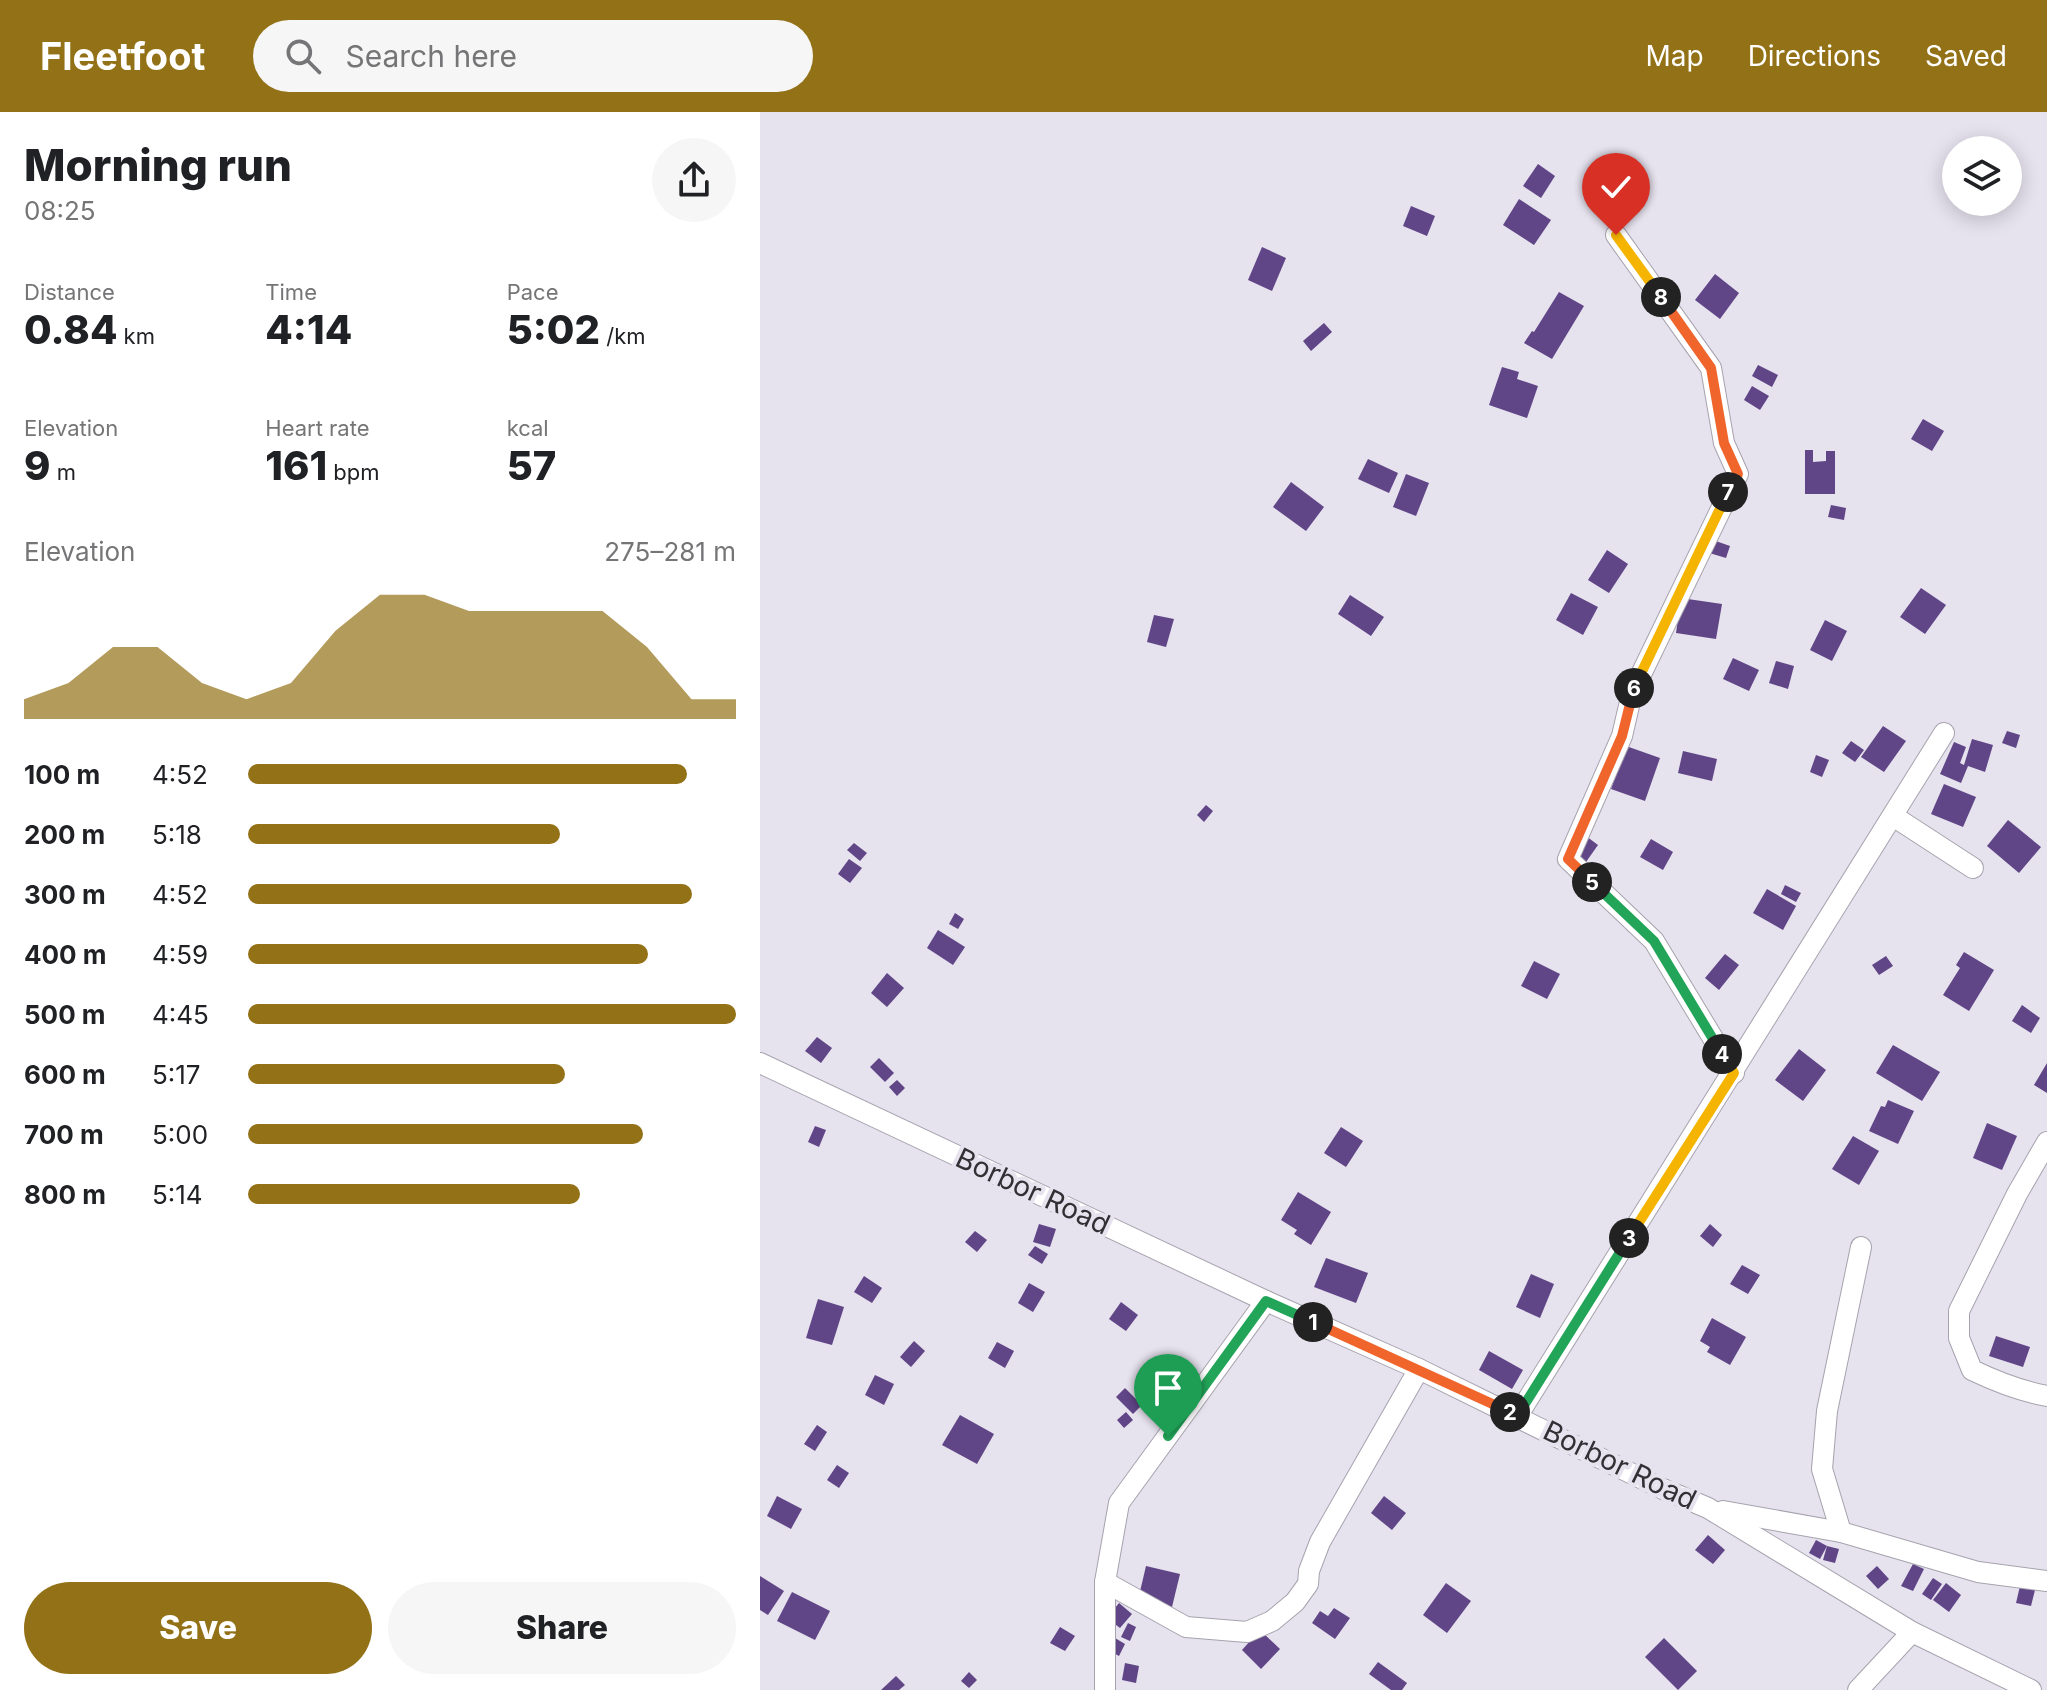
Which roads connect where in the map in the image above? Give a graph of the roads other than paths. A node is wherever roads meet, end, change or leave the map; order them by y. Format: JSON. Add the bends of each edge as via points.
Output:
{"nodes":[{"id":1,"x":1616,"y":235,"type":"dead end"},
{"id":2,"x":1944,"y":733,"type":"dead end"},
{"id":3,"x":1893,"y":816,"type":"junction"},
{"id":4,"x":1973,"y":868,"type":"dead end"},
{"id":5,"x":760,"y":1063,"type":"edge"},
{"id":6,"x":1734,"y":1073,"type":"junction"},
{"id":7,"x":2047,"y":1142,"type":"edge"},
{"id":8,"x":1861,"y":1247,"type":"dead end"},
{"id":9,"x":1266,"y":1301,"type":"junction"},
{"id":10,"x":1419,"y":1369,"type":"junction"},
{"id":11,"x":2047,"y":1396,"type":"edge"},
{"id":12,"x":1518,"y":1415,"type":"junction"},
{"id":13,"x":1708,"y":1508,"type":"junction"},
{"id":14,"x":1841,"y":1532,"type":"junction"},
{"id":15,"x":2047,"y":1581,"type":"edge"},
{"id":16,"x":1105,"y":1582,"type":"junction"},
{"id":17,"x":1912,"y":1632,"type":"junction"},
{"id":18,"x":1105,"y":1690,"type":"edge"},
{"id":19,"x":1858,"y":1690,"type":"edge"},
{"id":20,"x":2031,"y":1690,"type":"edge"}],
"edges":[{"from":1,"to":6,"type":"street","via":[[1711,368],[1724,443],[1738,474],[1632,693],[1622,736],[1568,859],[1654,941]]},
{"from":2,"to":3,"type":"street"},
{"from":3,"to":4,"type":"street"},
{"from":3,"to":6,"type":"street"},
{"from":5,"to":9,"type":"street","name":"Borbor Road"},
{"from":6,"to":12,"type":"street"},
{"from":7,"to":11,"type":"street","via":[[1959,1311],[1959,1338],[1972,1370]]},
{"from":8,"to":14,"type":"street","via":[[1827,1411],[1822,1469]]},
{"from":9,"to":10,"type":"street","name":"Borbor Road"},
{"from":9,"to":16,"type":"street","via":[[1119,1503]]},
{"from":10,"to":12,"type":"street","name":"Borbor Road"},
{"from":10,"to":16,"type":"street","via":[[1320,1542],[1308,1584],[1272,1621],[1247,1632],[1186,1627]]},
{"from":12,"to":13,"type":"street","name":"Borbor Road"},
{"from":13,"to":14,"type":"street"},
{"from":13,"to":17,"type":"street","name":"Borbor Road"},
{"from":14,"to":15,"type":"street","via":[[1978,1572]]},
{"from":16,"to":18,"type":"street"},
{"from":17,"to":19,"type":"street"},
{"from":17,"to":20,"type":"street","name":"Borbor Road"}]}
